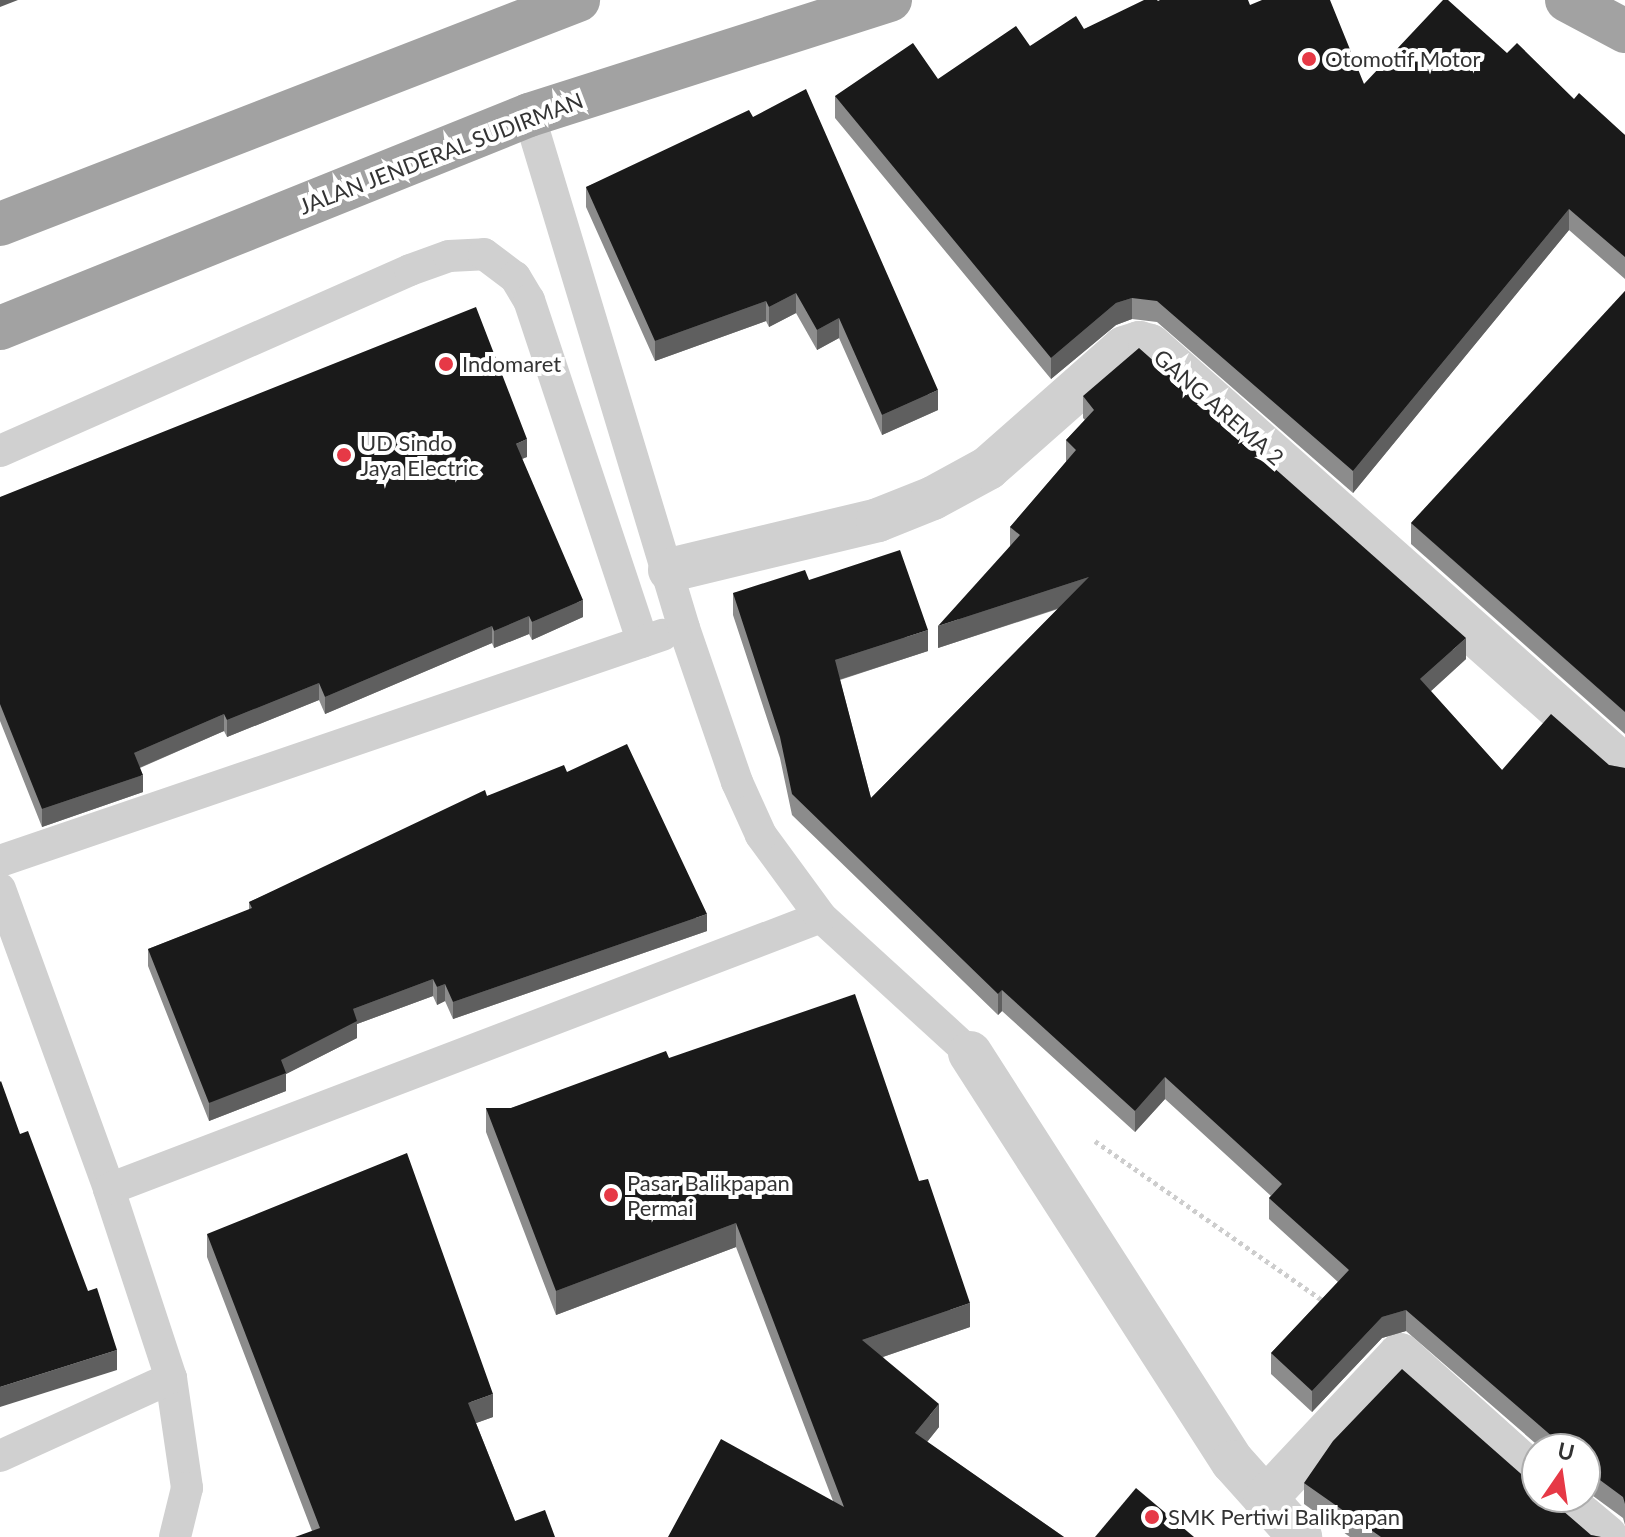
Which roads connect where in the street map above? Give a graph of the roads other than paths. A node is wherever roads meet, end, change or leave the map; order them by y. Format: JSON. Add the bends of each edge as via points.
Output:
{"nodes":[{"id":1,"x":578,"y":0,"type":"edge"},
{"id":2,"x":890,"y":0,"type":"edge"},
{"id":3,"x":1567,"y":0,"type":"edge"},
{"id":4,"x":1625,"y":31,"type":"edge"},
{"id":5,"x":529,"y":115,"type":"junction"},
{"id":6,"x":0,"y":224,"type":"edge"},
{"id":7,"x":0,"y":328,"type":"edge"},
{"id":8,"x":0,"y":451,"type":"edge"},
{"id":9,"x":670,"y":570,"type":"junction"},
{"id":10,"x":684,"y":628,"type":"junction"},
{"id":11,"x":643,"y":642,"type":"junction"},
{"id":12,"x":1625,"y":767,"type":"edge"},
{"id":13,"x":0,"y":861,"type":"edge"},
{"id":14,"x":0,"y":889,"type":"edge"},
{"id":15,"x":821,"y":917,"type":"junction"},
{"id":16,"x":970,"y":1053,"type":"joint"},
{"id":17,"x":109,"y":1189,"type":"junction"},
{"id":18,"x":171,"y":1378,"type":"junction"},
{"id":19,"x":0,"y":1456,"type":"edge"},
{"id":20,"x":1521,"y":1464,"type":"edge"},
{"id":21,"x":1265,"y":1499,"type":"junction"},
{"id":22,"x":1577,"y":1513,"type":"edge"},
{"id":23,"x":175,"y":1537,"type":"edge"},
{"id":24,"x":1300,"y":1537,"type":"edge"},
{"id":25,"x":1606,"y":1537,"type":"edge"}],
"edges":[{"from":1,"to":6,"type":"highway"},
{"from":2,"to":5,"type":"highway","name":"JALAN JENDERAL SUDIRMAN"},
{"from":3,"to":4,"type":"highway"},
{"from":5,"to":7,"type":"highway","name":"JALAN JENDERAL SUDIRMAN"},
{"from":5,"to":9,"type":"lane"},
{"from":8,"to":11,"type":"lane","via":[[410,270],[449,256],[484,254],[498,261],[529,300]]},
{"from":9,"to":10,"type":"lane"},
{"from":9,"to":12,"type":"street","name":"GANG AREMA 2","via":[[878,520],[933,498],[988,468],[1124,348],[1139,343],[1150,346]]},
{"from":10,"to":11,"type":"lane"},
{"from":10,"to":15,"type":"lane","via":[[737,782],[761,835]]},
{"from":11,"to":13,"type":"lane"},
{"from":14,"to":17,"type":"lane"},
{"from":15,"to":16,"type":"lane"},
{"from":15,"to":17,"type":"lane"},
{"from":16,"to":21,"type":"street","via":[[1233,1462]]},
{"from":17,"to":18,"type":"lane"},
{"from":18,"to":19,"type":"lane"},
{"from":18,"to":23,"type":"lane","via":[[187,1488]]},
{"from":20,"to":21,"type":"street","via":[[1400,1355]]},
{"from":21,"to":24,"type":"street"},
{"from":22,"to":25,"type":"street"}]}
